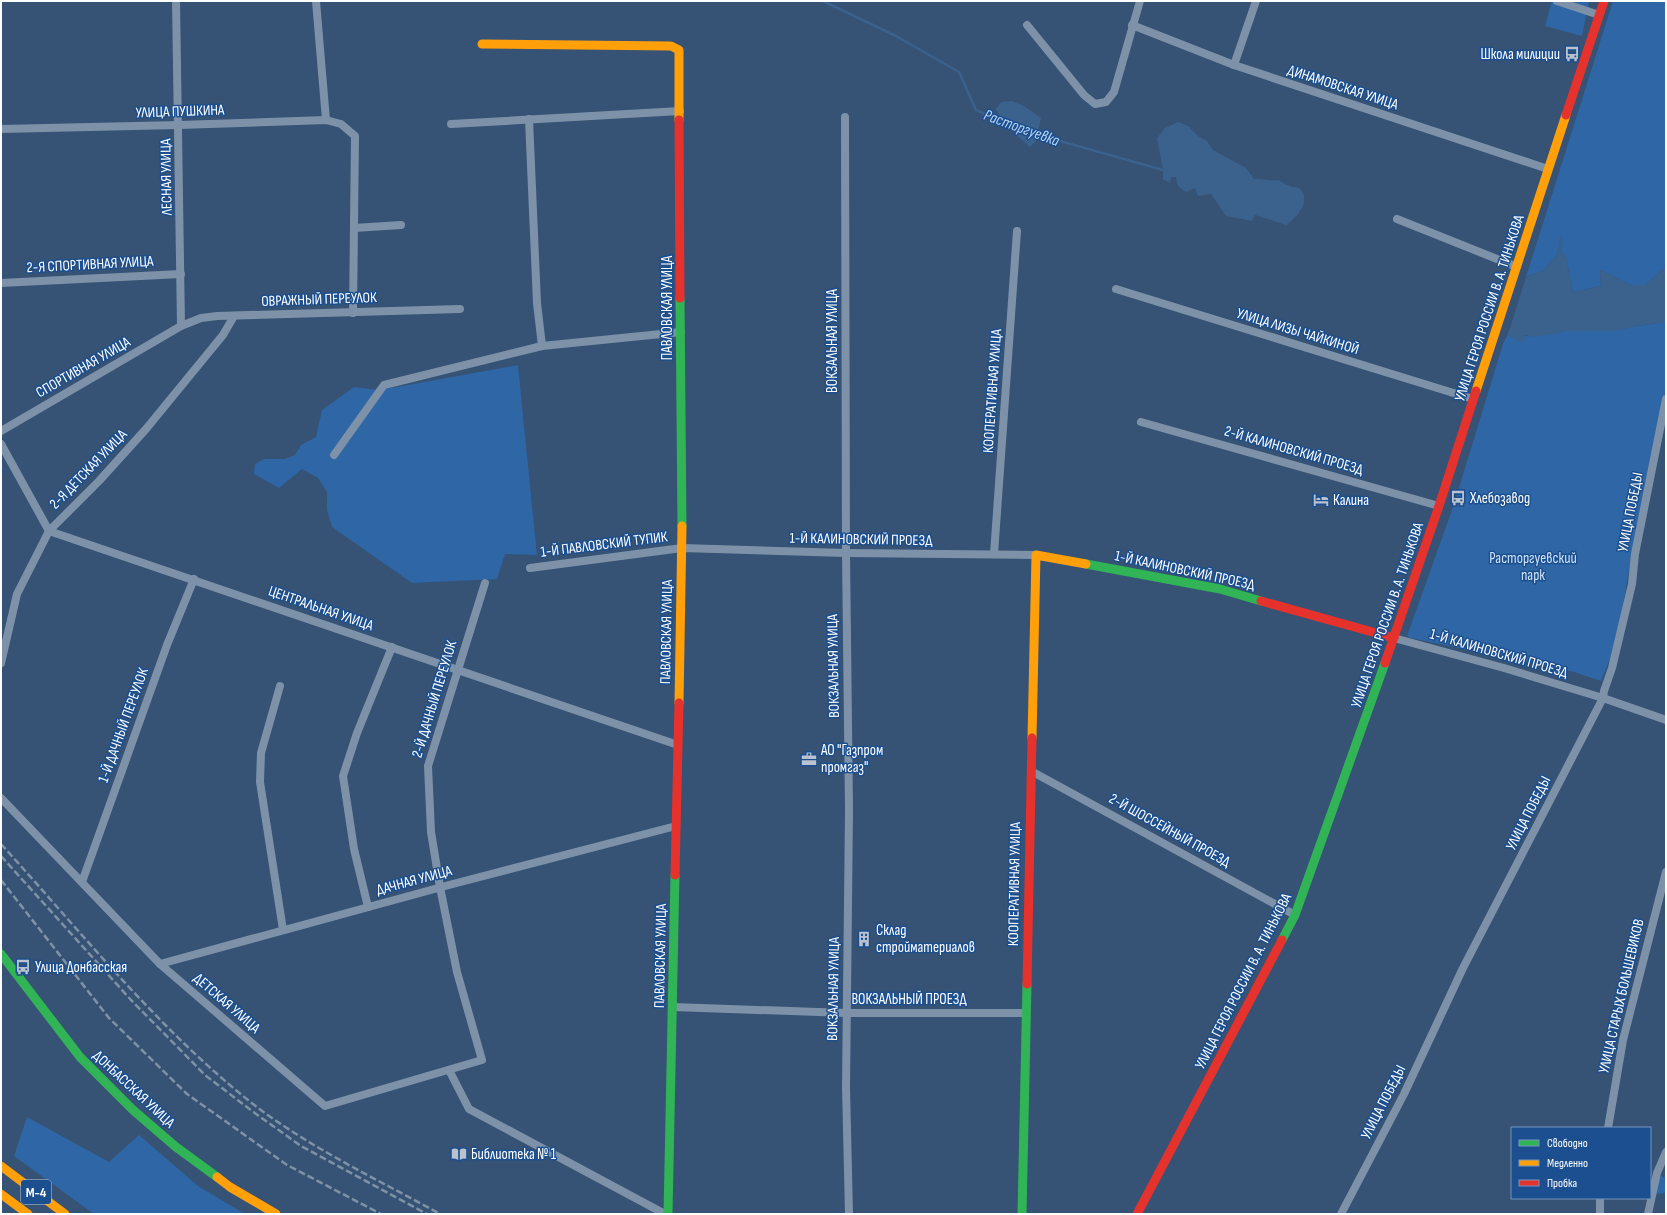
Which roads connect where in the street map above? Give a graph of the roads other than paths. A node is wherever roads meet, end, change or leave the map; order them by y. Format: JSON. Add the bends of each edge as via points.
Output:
{"nodes":[{"id":1,"x":176,"y":1,"type":"edge"},
{"id":2,"x":316,"y":1,"type":"edge"},
{"id":3,"x":1140,"y":1,"type":"edge"},
{"id":4,"x":1256,"y":1,"type":"edge"},
{"id":5,"x":1557,"y":1,"type":"edge"},
{"id":6,"x":1604,"y":1,"type":"edge"},
{"id":7,"x":1599,"y":15,"type":"junction"},
{"id":8,"x":1027,"y":25,"type":"dead end"},
{"id":9,"x":1132,"y":25,"type":"junction"},
{"id":10,"x":482,"y":44,"type":"dead end"},
{"id":11,"x":1234,"y":65,"type":"junction"},
{"id":12,"x":680,"y":111,"type":"junction"},
{"id":13,"x":845,"y":117,"type":"dead end"},
{"id":14,"x":529,"y":119,"type":"junction"},
{"id":15,"x":326,"y":120,"type":"junction"},
{"id":16,"x":451,"y":124,"type":"dead end"},
{"id":17,"x":179,"y":125,"type":"junction"},
{"id":18,"x":1,"y":129,"type":"edge"},
{"id":19,"x":1548,"y":169,"type":"junction"},
{"id":20,"x":1397,"y":219,"type":"dead end"},
{"id":21,"x":401,"y":225,"type":"dead end"},
{"id":22,"x":354,"y":228,"type":"junction"},
{"id":23,"x":1017,"y":231,"type":"dead end"},
{"id":24,"x":1517,"y":267,"type":"junction"},
{"id":25,"x":181,"y":274,"type":"junction"},
{"id":26,"x":1,"y":283,"type":"edge"},
{"id":27,"x":1116,"y":289,"type":"dead end"},
{"id":28,"x":460,"y":308,"type":"dead end"},
{"id":29,"x":353,"y":313,"type":"junction"},
{"id":30,"x":234,"y":316,"type":"junction"},
{"id":31,"x":180,"y":326,"type":"junction"},
{"id":32,"x":681,"y":332,"type":"junction"},
{"id":33,"x":542,"y":346,"type":"junction"},
{"id":34,"x":1473,"y":399,"type":"junction"},
{"id":35,"x":1666,"y":399,"type":"edge"},
{"id":36,"x":1141,"y":422,"type":"dead end"},
{"id":37,"x":1,"y":431,"type":"edge"},
{"id":38,"x":1,"y":444,"type":"edge"},
{"id":39,"x":334,"y":455,"type":"dead end"},
{"id":40,"x":1439,"y":506,"type":"junction"},
{"id":41,"x":49,"y":531,"type":"junction"},
{"id":42,"x":682,"y":548,"type":"junction"},
{"id":43,"x":846,"y":553,"type":"junction"},
{"id":44,"x":994,"y":554,"type":"junction"},
{"id":45,"x":1036,"y":555,"type":"junction"},
{"id":46,"x":530,"y":568,"type":"dead end"},
{"id":47,"x":194,"y":579,"type":"junction"},
{"id":48,"x":484,"y":583,"type":"dead end"},
{"id":49,"x":1394,"y":638,"type":"junction"},
{"id":50,"x":392,"y":647,"type":"junction"},
{"id":51,"x":1,"y":663,"type":"edge"},
{"id":52,"x":457,"y":670,"type":"junction"},
{"id":53,"x":280,"y":686,"type":"dead end"},
{"id":54,"x":1603,"y":698,"type":"junction"},
{"id":55,"x":1666,"y":720,"type":"edge"},
{"id":56,"x":678,"y":745,"type":"junction"},
{"id":57,"x":1030,"y":771,"type":"junction"},
{"id":58,"x":1,"y":798,"type":"edge"},
{"id":59,"x":676,"y":826,"type":"junction"},
{"id":60,"x":1666,"y":872,"type":"edge"},
{"id":61,"x":82,"y":882,"type":"junction"},
{"id":62,"x":440,"y":887,"type":"junction"},
{"id":63,"x":368,"y":906,"type":"junction"},
{"id":64,"x":1295,"y":915,"type":"junction"},
{"id":65,"x":283,"y":930,"type":"junction"},
{"id":66,"x":1,"y":954,"type":"edge"},
{"id":67,"x":160,"y":964,"type":"junction"},
{"id":68,"x":673,"y":1007,"type":"junction"},
{"id":69,"x":847,"y":1013,"type":"junction"},
{"id":70,"x":1025,"y":1013,"type":"junction"},
{"id":71,"x":482,"y":1060,"type":"joint"},
{"id":72,"x":448,"y":1070,"type":"junction"},
{"id":73,"x":1608,"y":1127,"type":"edge"},
{"id":74,"x":1666,"y":1152,"type":"edge"},
{"id":75,"x":1,"y":1166,"type":"edge"},
{"id":76,"x":1663,"y":1169,"type":"edge"},
{"id":77,"x":1,"y":1194,"type":"edge"},
{"id":78,"x":1600,"y":1199,"type":"edge"},
{"id":79,"x":28,"y":1214,"type":"edge"},
{"id":80,"x":65,"y":1214,"type":"edge"},
{"id":81,"x":276,"y":1214,"type":"edge"},
{"id":82,"x":667,"y":1214,"type":"edge"},
{"id":83,"x":850,"y":1214,"type":"edge"},
{"id":84,"x":1022,"y":1214,"type":"edge"},
{"id":85,"x":1137,"y":1214,"type":"edge"},
{"id":86,"x":1341,"y":1214,"type":"edge"},
{"id":87,"x":1600,"y":1214,"type":"edge"},
{"id":88,"x":1648,"y":1214,"type":"edge"}],
"edges":[{"from":1,"to":17,"type":"street","name":"ЛЕСНАЯ УЛИЦА"},
{"from":2,"to":15,"type":"street"},
{"from":3,"to":9,"type":"street"},
{"from":4,"to":11,"type":"street"},
{"from":5,"to":7,"type":"street"},
{"from":6,"to":7,"type":"main road","name":"УЛИЦА ГЕРОЯ РОССИИ В. А. ТИНЬКОВА"},
{"from":7,"to":19,"type":"main road","name":"УЛИЦА ГЕРОЯ РОССИИ В. А. ТИНЬКОВА"},
{"from":8,"to":9,"type":"street","via":[[1084,95],[1095,104],[1106,102],[1114,92]]},
{"from":9,"to":11,"type":"street","name":"ДИНАМОВСКАЯ УЛИЦА"},
{"from":10,"to":12,"type":"main road","name":"ПАВЛОВСКАЯ УЛИЦА","via":[[671,46],[679,50]]},
{"from":11,"to":19,"type":"street","name":"ДИНАМОВСКАЯ УЛИЦА"},
{"from":12,"to":14,"type":"street"},
{"from":12,"to":32,"type":"main road","name":"ПАВЛОВСКАЯ УЛИЦА"},
{"from":13,"to":43,"type":"street","name":"ВОКЗАЛЬНАЯ УЛИЦА"},
{"from":14,"to":16,"type":"street"},
{"from":14,"to":33,"type":"street"},
{"from":15,"to":17,"type":"street","name":"УЛИЦА ПУШКИНА"},
{"from":15,"to":22,"type":"street","name":"УЛИЦА ПУШКИНА","via":[[342,124],[355,136]]},
{"from":17,"to":18,"type":"street","name":"УЛИЦА ПУШКИНА"},
{"from":17,"to":25,"type":"street","name":"ЛЕСНАЯ УЛИЦА"},
{"from":19,"to":24,"type":"main road","name":"УЛИЦА ГЕРОЯ РОССИИ В. А. ТИНЬКОВА"},
{"from":20,"to":24,"type":"street"},
{"from":21,"to":22,"type":"street"},
{"from":22,"to":29,"type":"street"},
{"from":23,"to":44,"type":"street","name":"КООПЕРАТИВНАЯ УЛИЦА"},
{"from":24,"to":34,"type":"main road","name":"УЛИЦА ГЕРОЯ РОССИИ В. А. ТИНЬКОВА"},
{"from":25,"to":26,"type":"street","name":"2-Я СПОРТИВНАЯ УЛИЦА"},
{"from":25,"to":31,"type":"street","name":"ЛЕСНАЯ УЛИЦА"},
{"from":27,"to":34,"type":"street","name":"УЛИЦА ЛИЗЫ ЧАЙКИНОЙ"},
{"from":28,"to":29,"type":"street","name":"ОВРАЖНЫЙ ПЕРЕУЛОК"},
{"from":29,"to":30,"type":"street","name":"ОВРАЖНЫЙ ПЕРЕУЛОК"},
{"from":30,"to":31,"type":"street","name":"ОВРАЖНЫЙ ПЕРЕУЛОК","via":[[201,318]]},
{"from":30,"to":41,"type":"street","name":"2-Я ДЕТСКАЯ УЛИЦА","via":[[222,335],[146,429]]},
{"from":31,"to":37,"type":"street","name":"СПОРТИВНАЯ УЛИЦА"},
{"from":32,"to":33,"type":"street"},
{"from":32,"to":42,"type":"main road","name":"ПАВЛОВСКАЯ УЛИЦА"},
{"from":33,"to":39,"type":"street","via":[[384,385]]},
{"from":34,"to":40,"type":"main road","name":"УЛИЦА ГЕРОЯ РОССИИ В. А. ТИНЬКОВА"},
{"from":35,"to":54,"type":"street","name":"УЛИЦА ПОБЕДЫ","via":[[1635,554],[1632,584]]},
{"from":36,"to":40,"type":"street","name":"2-Й КАЛИНОВСКИЙ ПРОЕЗД"},
{"from":38,"to":41,"type":"street"},
{"from":40,"to":49,"type":"main road","name":"УЛИЦА ГЕРОЯ РОССИИ В. А. ТИНЬКОВА"},
{"from":41,"to":47,"type":"street","name":"ЦЕНТРАЛЬНАЯ УЛИЦА"},
{"from":41,"to":51,"type":"street","name":"2-Я ДЕТСКАЯ УЛИЦА","via":[[17,594]]},
{"from":42,"to":43,"type":"street","name":"1-Й КАЛИНОВСКИЙ ПРОЕЗД"},
{"from":42,"to":46,"type":"street","name":"1-Й ПАВЛОВСКИЙ ТУПИК"},
{"from":42,"to":56,"type":"main road","name":"ПАВЛОВСКАЯ УЛИЦА"},
{"from":43,"to":44,"type":"street","name":"1-Й КАЛИНОВСКИЙ ПРОЕЗД"},
{"from":43,"to":69,"type":"street","name":"ВОКЗАЛЬНАЯ УЛИЦА","via":[[849,810]]},
{"from":44,"to":45,"type":"street","name":"1-Й КАЛИНОВСКИЙ ПРОЕЗД"},
{"from":45,"to":49,"type":"main road","name":"1-Й КАЛИНОВСКИЙ ПРОЕЗД","via":[[1220,589]]},
{"from":45,"to":57,"type":"main road","name":"КООПЕРАТИВНАЯ УЛИЦА"},
{"from":47,"to":50,"type":"street","name":"ЦЕНТРАЛЬНАЯ УЛИЦА"},
{"from":47,"to":61,"type":"street","name":"1-Й ДАЧНЫЙ ПЕРЕУЛОК"},
{"from":48,"to":52,"type":"street","name":"2-Й ДАЧНЫЙ ПЕРЕУЛОК"},
{"from":49,"to":54,"type":"street","name":"1-Й КАЛИНОВСКИЙ ПРОЕЗД"},
{"from":49,"to":64,"type":"main road","name":"УЛИЦА ГЕРОЯ РОССИИ В. А. ТИНЬКОВА"},
{"from":50,"to":52,"type":"street","name":"ЦЕНТРАЛЬНАЯ УЛИЦА"},
{"from":50,"to":63,"type":"street","via":[[357,733],[343,776],[354,849]]},
{"from":52,"to":56,"type":"street","name":"ЦЕНТРАЛЬНАЯ УЛИЦА"},
{"from":52,"to":62,"type":"street","name":"2-Й ДАЧНЫЙ ПЕРЕУЛОК","via":[[428,766],[431,832]]},
{"from":53,"to":65,"type":"street","via":[[261,753],[260,782]]},
{"from":54,"to":55,"type":"street","name":"1-Й КАЛИНОВСКИЙ ПРОЕЗД"},
{"from":54,"to":86,"type":"street","name":"УЛИЦА ПОБЕДЫ","via":[[1463,968],[1404,1094]]},
{"from":56,"to":59,"type":"main road","name":"ПАВЛОВСКАЯ УЛИЦА"},
{"from":57,"to":64,"type":"street","name":"2-Й ШОССЕЙНЫЙ ПРОЕЗД"},
{"from":57,"to":70,"type":"main road","name":"КООПЕРАТИВНАЯ УЛИЦА"},
{"from":58,"to":61,"type":"street","name":"ДЕТСКАЯ УЛИЦА"},
{"from":59,"to":62,"type":"street","name":"ДАЧНАЯ УЛИЦА"},
{"from":59,"to":68,"type":"main road","name":"ПАВЛОВСКАЯ УЛИЦА"},
{"from":60,"to":73,"type":"street","name":"УЛИЦА СТАРЫХ БОЛЬШЕВИКОВ","via":[[1623,1040]]},
{"from":61,"to":67,"type":"street","name":"ДЕТСКАЯ УЛИЦА"},
{"from":62,"to":63,"type":"street","name":"ДАЧНАЯ УЛИЦА"},
{"from":62,"to":71,"type":"street","name":"2-Й ДАЧНЫЙ ПЕРЕУЛОК","via":[[457,972]]},
{"from":63,"to":65,"type":"street","name":"ДАЧНАЯ УЛИЦА"},
{"from":64,"to":85,"type":"main road","name":"УЛИЦА ГЕРОЯ РОССИИ В. А. ТИНЬКОВА"},
{"from":65,"to":67,"type":"street","name":"ДАЧНАЯ УЛИЦА"},
{"from":66,"to":81,"type":"main road","name":"ДОНБАССКАЯ УЛИЦА","via":[[80,1057],[133,1110],[176,1147],[230,1187]]},
{"from":67,"to":72,"type":"street","name":"ДЕТСКАЯ УЛИЦА","via":[[325,1106]]},
{"from":68,"to":69,"type":"street","name":"ВОКЗАЛЬНЫЙ ПРОЕЗД"},
{"from":68,"to":82,"type":"main road","name":"ПАВЛОВСКАЯ УЛИЦА"},
{"from":69,"to":70,"type":"street","name":"ВОКЗАЛЬНЫЙ ПРОЕЗД"},
{"from":69,"to":83,"type":"street","name":"ВОКЗАЛЬНАЯ УЛИЦА","via":[[846,1087]]},
{"from":70,"to":84,"type":"main road","name":"КООПЕРАТИВНАЯ УЛИЦА"},
{"from":71,"to":72,"type":"street","name":"ДЕТСКАЯ УЛИЦА"},
{"from":72,"to":82,"type":"street","via":[[469,1109]]},
{"from":74,"to":76,"type":"street"},
{"from":75,"to":80,"type":"main road","number":"М-4"},
{"from":76,"to":88,"type":"street"},
{"from":77,"to":79,"type":"main road","number":"М-4"},
{"from":78,"to":87,"type":"street"}]}
